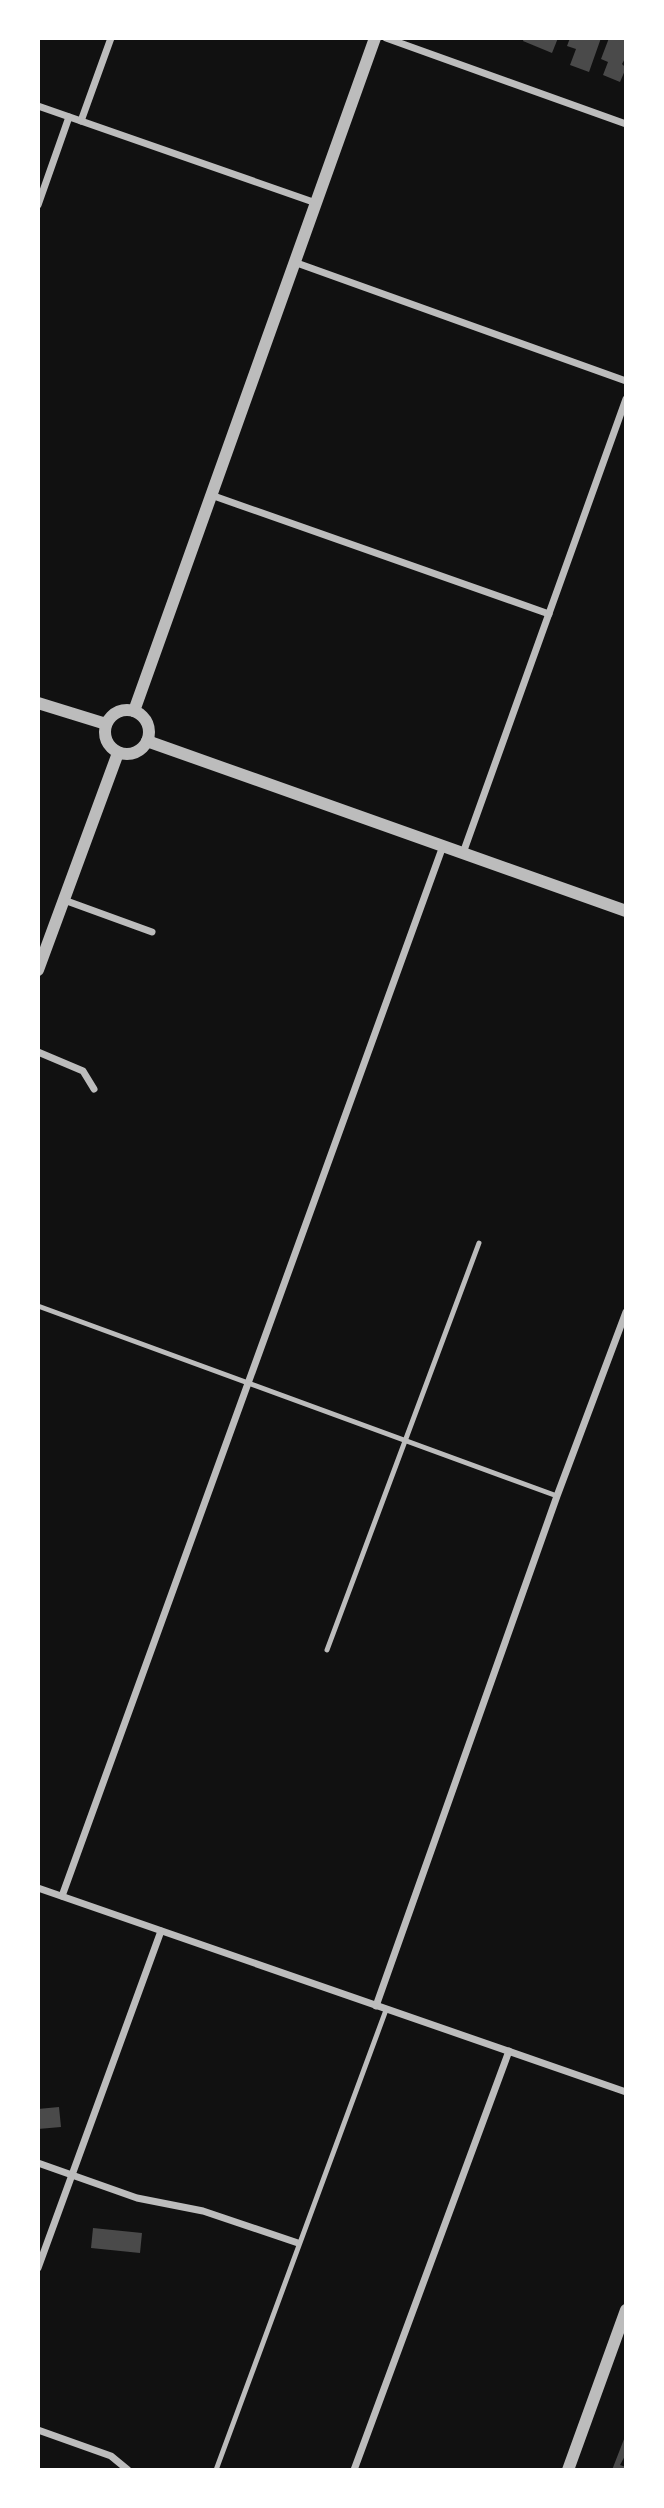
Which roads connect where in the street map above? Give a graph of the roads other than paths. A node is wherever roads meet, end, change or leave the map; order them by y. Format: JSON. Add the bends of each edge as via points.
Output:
{"nodes":[{"id":1,"x":111,"y":38,"type":"edge"},
{"id":2,"x":375,"y":38,"type":"edge"},
{"id":3,"x":386,"y":38,"type":"edge"},
{"id":4,"x":38,"y":106,"type":"edge"},
{"id":5,"x":69,"y":117,"type":"junction"},
{"id":6,"x":81,"y":121,"type":"junction"},
{"id":7,"x":625,"y":124,"type":"edge"},
{"id":8,"x":316,"y":203,"type":"junction"},
{"id":9,"x":38,"y":205,"type":"edge"},
{"id":10,"x":294,"y":262,"type":"junction"},
{"id":11,"x":625,"y":382,"type":"edge"},
{"id":12,"x":625,"y":399,"type":"edge"},
{"id":13,"x":211,"y":495,"type":"junction"},
{"id":14,"x":549,"y":614,"type":"junction"},
{"id":15,"x":38,"y":703,"type":"edge"},
{"id":16,"x":134,"y":711,"type":"junction"},
{"id":17,"x":106,"y":724,"type":"junction"},
{"id":18,"x":147,"y":741,"type":"junction"},
{"id":19,"x":118,"y":753,"type":"junction"},
{"id":20,"x":443,"y":846,"type":"junction"},
{"id":21,"x":463,"y":853,"type":"junction"},
{"id":22,"x":64,"y":901,"type":"junction"},
{"id":23,"x":625,"y":911,"type":"edge"},
{"id":24,"x":152,"y":932,"type":"dead end"},
{"id":25,"x":38,"y":970,"type":"edge"},
{"id":26,"x":38,"y":1052,"type":"edge"},
{"id":27,"x":94,"y":1089,"type":"dead end"},
{"id":28,"x":479,"y":1243,"type":"dead end"},
{"id":29,"x":38,"y":1306,"type":"edge"},
{"id":30,"x":625,"y":1312,"type":"edge"},
{"id":31,"x":249,"y":1383,"type":"junction"},
{"id":32,"x":404,"y":1441,"type":"junction"},
{"id":33,"x":557,"y":1496,"type":"junction"},
{"id":34,"x":327,"y":1650,"type":"dead end"},
{"id":35,"x":38,"y":1888,"type":"edge"},
{"id":36,"x":62,"y":1896,"type":"junction"},
{"id":37,"x":161,"y":1931,"type":"junction"},
{"id":38,"x":376,"y":2007,"type":"junction"},
{"id":39,"x":386,"y":2010,"type":"junction"},
{"id":40,"x":509,"y":2051,"type":"junction"},
{"id":41,"x":625,"y":2092,"type":"edge"},
{"id":42,"x":38,"y":2163,"type":"edge"},
{"id":43,"x":72,"y":2176,"type":"junction"},
{"id":44,"x":298,"y":2243,"type":"junction"},
{"id":45,"x":38,"y":2268,"type":"edge"},
{"id":46,"x":625,"y":2310,"type":"edge"},
{"id":47,"x":38,"y":2430,"type":"edge"},
{"id":48,"x":128,"y":2469,"type":"edge"},
{"id":49,"x":216,"y":2469,"type":"edge"},
{"id":50,"x":354,"y":2469,"type":"edge"},
{"id":51,"x":568,"y":2469,"type":"edge"}],
"edges":[{"from":1,"to":6,"type":"street"},
{"from":2,"to":8,"type":"street"},
{"from":3,"to":7,"type":"street"},
{"from":4,"to":5,"type":"street"},
{"from":5,"to":6,"type":"street"},
{"from":5,"to":9,"type":"street"},
{"from":6,"to":8,"type":"street"},
{"from":8,"to":10,"type":"street"},
{"from":10,"to":11,"type":"street"},
{"from":10,"to":13,"type":"street"},
{"from":12,"to":14,"type":"street"},
{"from":13,"to":14,"type":"street"},
{"from":13,"to":16,"type":"street"},
{"from":14,"to":21,"type":"street"},
{"from":15,"to":17,"type":"street"},
{"from":16,"to":17,"type":"street","via":[[114,714]]},
{"from":16,"to":18,"type":"street","via":[[145,720]]},
{"from":17,"to":19,"type":"street","via":[[106,741]]},
{"from":18,"to":19,"type":"street","via":[[138,752]]},
{"from":18,"to":20,"type":"street"},
{"from":19,"to":22,"type":"street"},
{"from":20,"to":21,"type":"street"},
{"from":20,"to":31,"type":"street"},
{"from":21,"to":23,"type":"street"},
{"from":22,"to":24,"type":"street"},
{"from":22,"to":25,"type":"street"},
{"from":26,"to":27,"type":"street","via":[[83,1071]]},
{"from":28,"to":32,"type":"lane"},
{"from":29,"to":31,"type":"lane"},
{"from":30,"to":33,"type":"street"},
{"from":31,"to":32,"type":"lane"},
{"from":31,"to":36,"type":"street"},
{"from":32,"to":33,"type":"lane"},
{"from":32,"to":34,"type":"lane"},
{"from":33,"to":38,"type":"street"},
{"from":35,"to":36,"type":"street"},
{"from":36,"to":37,"type":"street"},
{"from":37,"to":38,"type":"street"},
{"from":37,"to":43,"type":"street"},
{"from":38,"to":39,"type":"street"},
{"from":39,"to":40,"type":"street"},
{"from":39,"to":44,"type":"lane"},
{"from":40,"to":41,"type":"street"},
{"from":40,"to":50,"type":"street"},
{"from":42,"to":43,"type":"street"},
{"from":43,"to":44,"type":"street","via":[[137,2198],[203,2211]]},
{"from":43,"to":45,"type":"street"},
{"from":44,"to":49,"type":"lane"},
{"from":46,"to":51,"type":"street"},
{"from":47,"to":48,"type":"street","via":[[111,2456]]}]}
